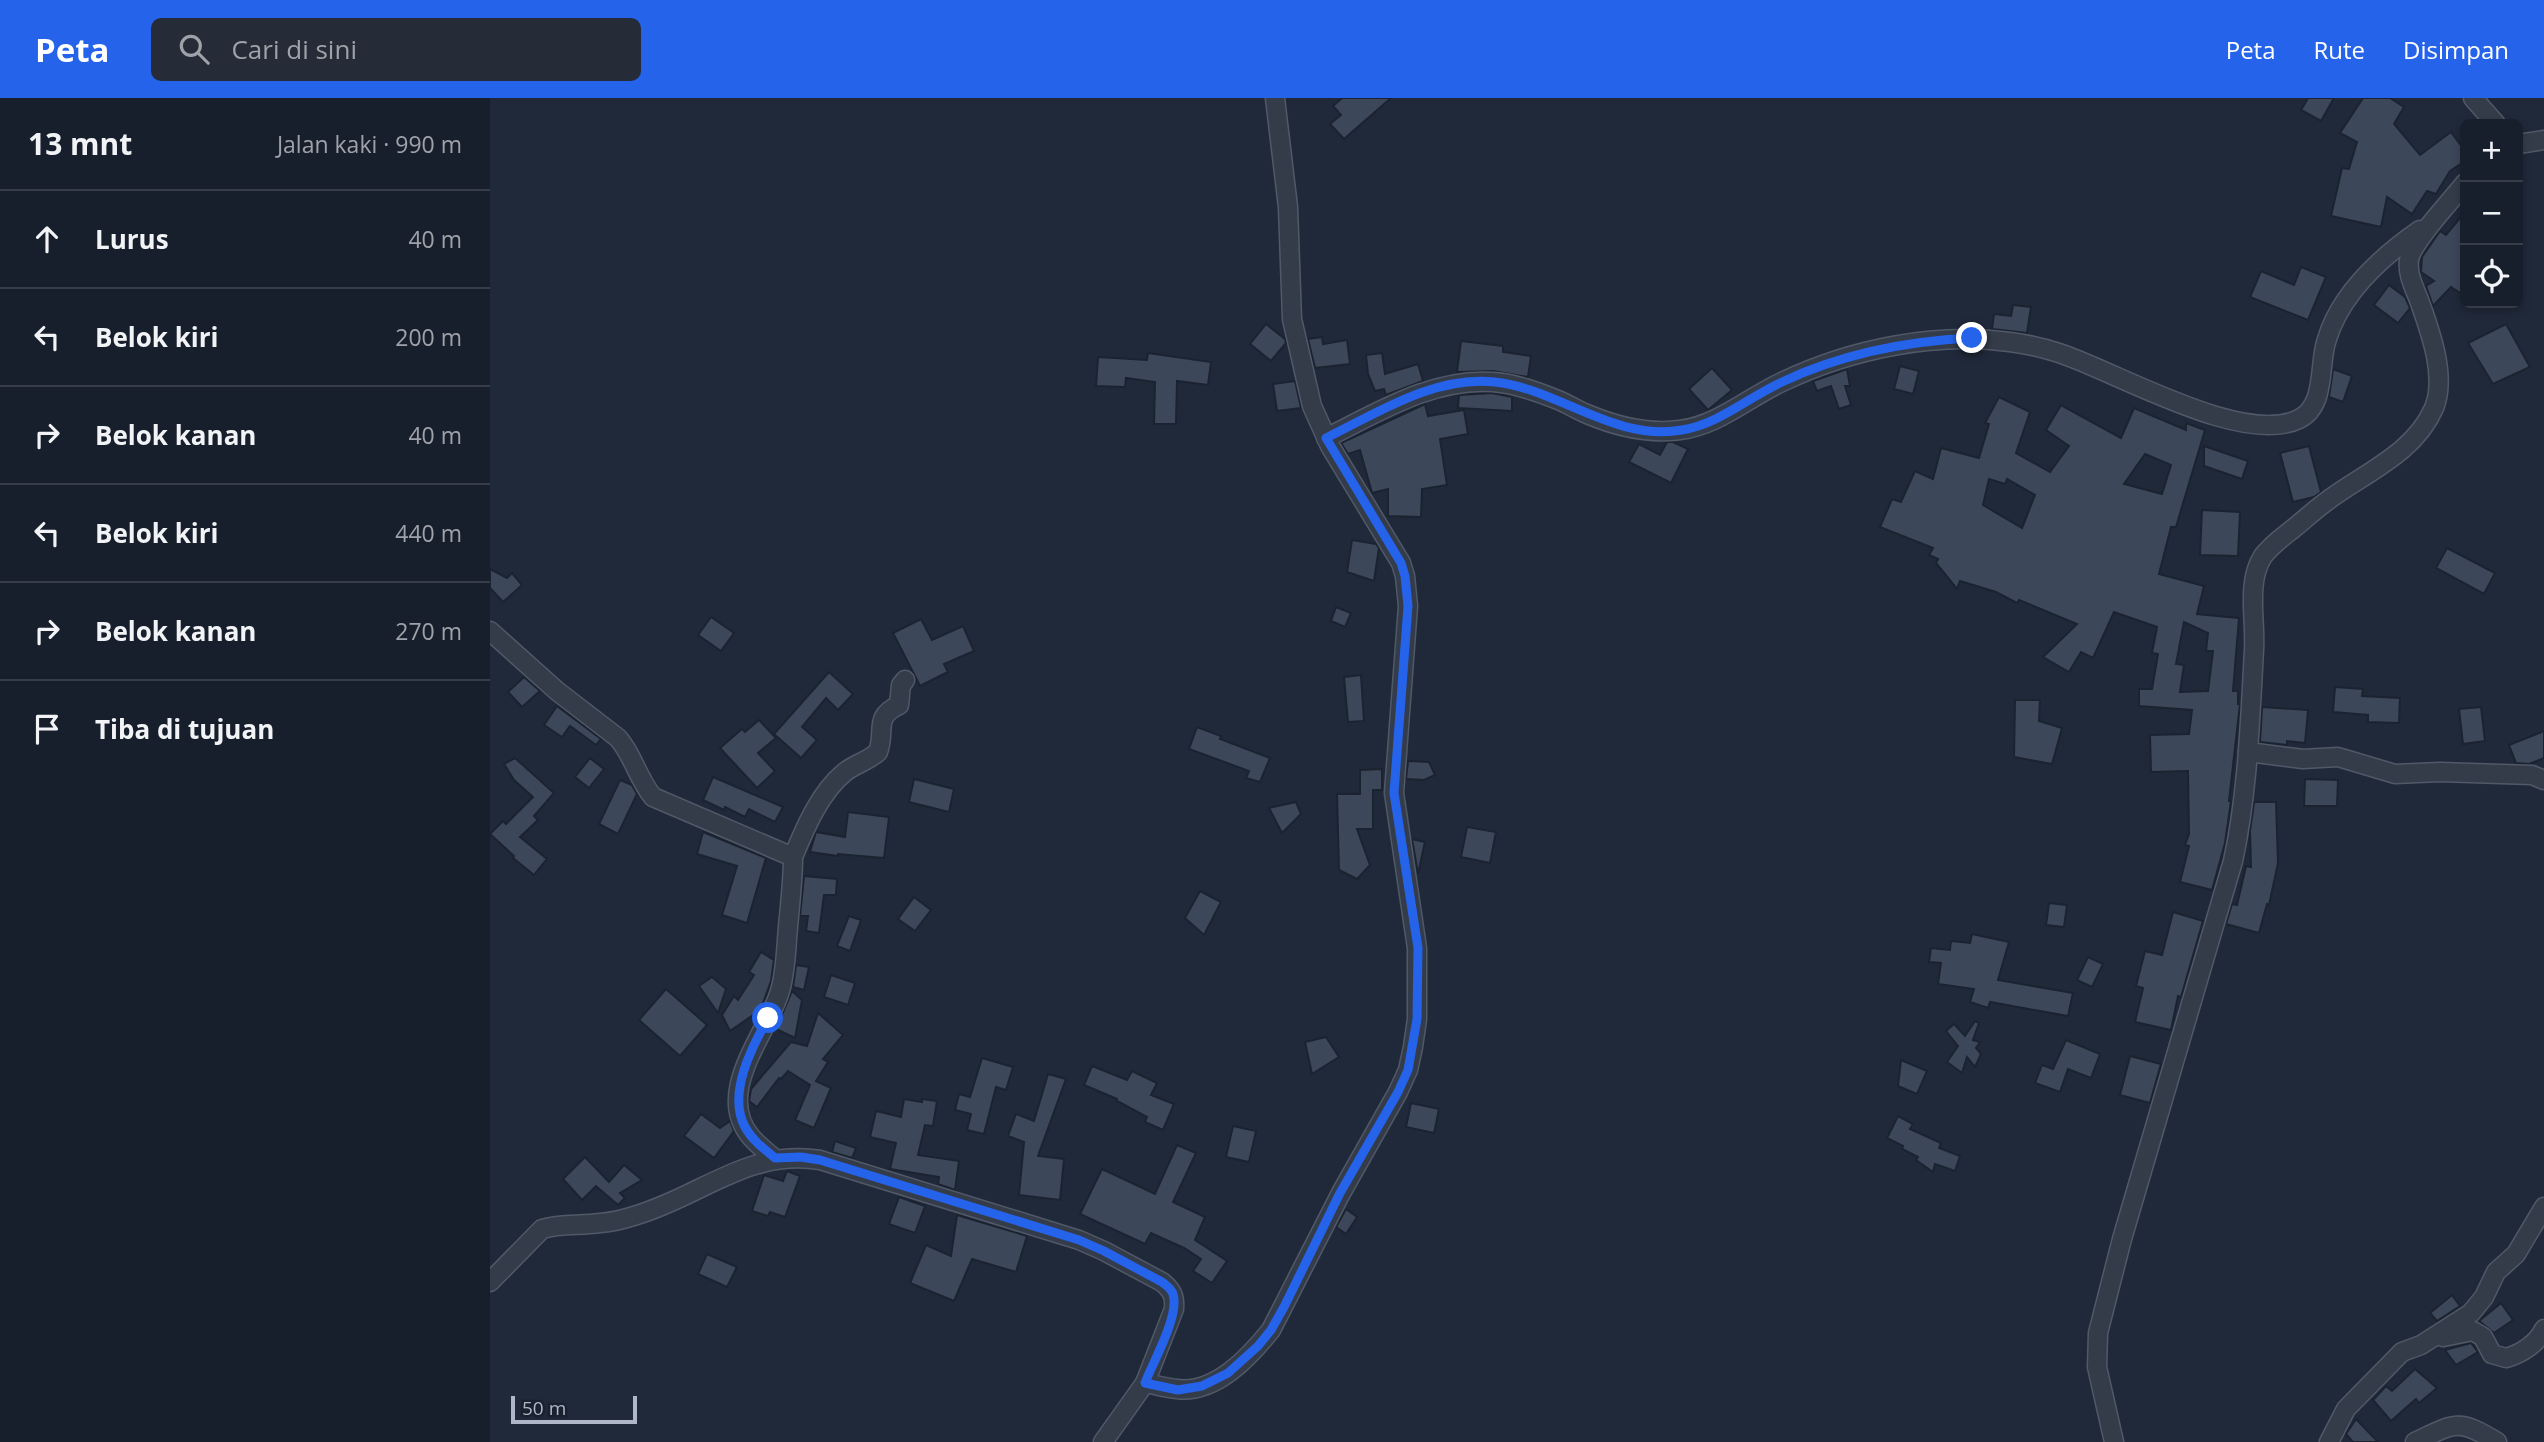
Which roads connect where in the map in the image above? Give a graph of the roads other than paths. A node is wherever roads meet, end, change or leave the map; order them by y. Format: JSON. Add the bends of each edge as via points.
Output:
{"nodes":[{"id":1,"x":1275,"y":98,"type":"edge"},
{"id":2,"x":2473,"y":98,"type":"edge"},
{"id":3,"x":2492,"y":119,"type":"edge"},
{"id":4,"x":2544,"y":140,"type":"edge"},
{"id":5,"x":2523,"y":143,"type":"edge"},
{"id":6,"x":2460,"y":189,"type":"edge"},
{"id":7,"x":2436,"y":220,"type":"junction"},
{"id":8,"x":1326,"y":438,"type":"junction"},
{"id":9,"x":490,"y":631,"type":"edge"},
{"id":10,"x":905,"y":680,"type":"dead end"},
{"id":11,"x":2248,"y":752,"type":"junction"},
{"id":12,"x":2544,"y":779,"type":"edge"},
{"id":13,"x":793,"y":857,"type":"junction"},
{"id":14,"x":775,"y":1158,"type":"junction"},
{"id":15,"x":2544,"y":1207,"type":"edge"},
{"id":16,"x":490,"y":1282,"type":"edge"},
{"id":17,"x":2544,"y":1329,"type":"edge"},
{"id":18,"x":2421,"y":1345,"type":"junction"},
{"id":19,"x":1145,"y":1383,"type":"junction"},
{"id":20,"x":1103,"y":1442,"type":"edge"},
{"id":21,"x":2113,"y":1442,"type":"edge"},
{"id":22,"x":2329,"y":1442,"type":"edge"},
{"id":23,"x":2415,"y":1442,"type":"edge"},
{"id":24,"x":2497,"y":1442,"type":"edge"}],
"edges":[{"from":1,"to":8,"type":"street","via":[[1288,207],[1292,319],[1312,406]]},
{"from":2,"to":3,"type":"street"},
{"from":4,"to":5,"type":"street"},
{"from":6,"to":7,"type":"street"},
{"from":7,"to":8,"type":"street","via":[[2385,257],[2346,299],[2326,340],[2319,394],[2312,408],[2288,423],[2240,421],[2190,408],[2059,353],[1972,338],[1935,340],[1841,359],[1682,430],[1618,425],[1530,390],[1494,382],[1463,382],[1397,403]]},
{"from":7,"to":11,"type":"street","via":[[2409,258],[2438,376],[2434,407],[2400,452],[2327,501],[2264,555],[2254,580]]},
{"from":8,"to":19,"type":"street","via":[[1401,563],[1407,589],[1394,793],[1418,948],[1413,1047],[1398,1092],[1340,1193],[1271,1330],[1228,1373],[1202,1386],[1178,1390]]},
{"from":9,"to":13,"type":"street","via":[[618,738],[653,797]]},
{"from":10,"to":13,"type":"street","via":[[899,705],[883,717],[878,752],[835,781]]},
{"from":11,"to":12,"type":"street","via":[[2302,759],[2338,757],[2396,774],[2532,775]]},
{"from":11,"to":21,"type":"street","via":[[2233,861],[2098,1333],[2097,1367]]},
{"from":13,"to":14,"type":"street","via":[[783,980],[747,1059],[739,1105],[745,1129]]},
{"from":14,"to":16,"type":"street","via":[[639,1214],[599,1224],[541,1229]]},
{"from":14,"to":19,"type":"street","via":[[820,1160],[1079,1240],[1162,1282],[1174,1296],[1174,1309]]},
{"from":15,"to":18,"type":"street","via":[[2471,1313]]},
{"from":17,"to":18,"type":"street","via":[[2530,1346],[2506,1358],[2492,1354],[2483,1337],[2473,1331]]},
{"from":18,"to":22,"type":"street","via":[[2402,1352],[2346,1409]]},
{"from":19,"to":20,"type":"street"},
{"from":23,"to":24,"type":"street","via":[[2450,1425],[2473,1427]]}]}
